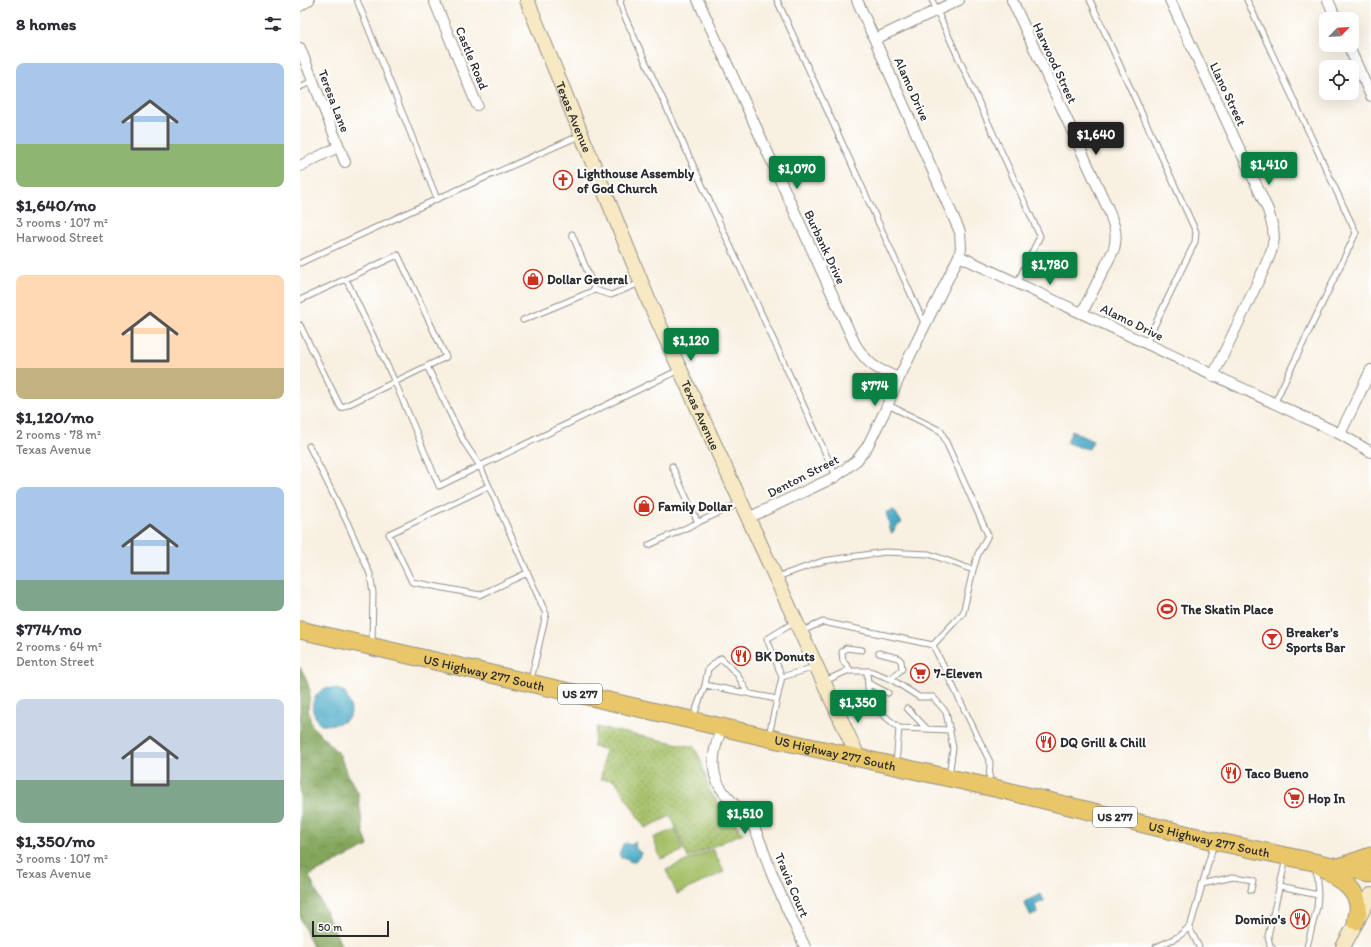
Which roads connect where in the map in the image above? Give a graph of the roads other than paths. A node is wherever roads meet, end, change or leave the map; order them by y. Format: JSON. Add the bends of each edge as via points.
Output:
{"nodes":[{"id":1,"x":309,"y":0,"type":"edge"},
{"id":2,"x":357,"y":0,"type":"edge"},
{"id":3,"x":434,"y":0,"type":"edge"},
{"id":4,"x":527,"y":0,"type":"edge"},
{"id":5,"x":621,"y":0,"type":"edge"},
{"id":6,"x":698,"y":0,"type":"edge"},
{"id":7,"x":777,"y":0,"type":"edge"},
{"id":8,"x":857,"y":0,"type":"edge"},
{"id":9,"x":932,"y":0,"type":"edge"},
{"id":10,"x":959,"y":0,"type":"edge"},
{"id":11,"x":1012,"y":0,"type":"edge"},
{"id":12,"x":1090,"y":0,"type":"edge"},
{"id":13,"x":1170,"y":0,"type":"edge"},
{"id":14,"x":1248,"y":0,"type":"edge"},
{"id":15,"x":1328,"y":0,"type":"edge"},
{"id":16,"x":300,"y":6,"type":"edge"},
{"id":17,"x":936,"y":10,"type":"junction"},
{"id":18,"x":1333,"y":12,"type":"edge"},
{"id":19,"x":875,"y":39,"type":"junction"},
{"id":20,"x":300,"y":48,"type":"edge"},
{"id":21,"x":1351,"y":52,"type":"edge"},
{"id":22,"x":313,"y":81,"type":"junction"},
{"id":23,"x":300,"y":87,"type":"edge"},
{"id":24,"x":1371,"y":96,"type":"edge"},
{"id":25,"x":477,"y":105,"type":"dead end"},
{"id":26,"x":582,"y":135,"type":"junction"},
{"id":27,"x":338,"y":147,"type":"junction"},
{"id":28,"x":345,"y":162,"type":"dead end"},
{"id":29,"x":300,"y":166,"type":"edge"},
{"id":30,"x":437,"y":199,"type":"junction"},
{"id":31,"x":572,"y":234,"type":"dead end"},
{"id":32,"x":959,"y":256,"type":"junction"},
{"id":33,"x":300,"y":263,"type":"edge"},
{"id":34,"x":346,"y":279,"type":"junction"},
{"id":35,"x":641,"y":282,"type":"junction"},
{"id":36,"x":1018,"y":283,"type":"junction"},
{"id":37,"x":595,"y":290,"type":"junction"},
{"id":38,"x":300,"y":300,"type":"edge"},
{"id":39,"x":1082,"y":313,"type":"junction"},
{"id":40,"x":523,"y":320,"type":"dead end"},
{"id":41,"x":300,"y":325,"type":"edge"},
{"id":42,"x":925,"y":325,"type":"junction"},
{"id":43,"x":1146,"y":343,"type":"junction"},
{"id":44,"x":427,"y":366,"type":"junction"},
{"id":45,"x":680,"y":370,"type":"junction"},
{"id":46,"x":1371,"y":370,"type":"edge"},
{"id":47,"x":1214,"y":376,"type":"junction"},
{"id":48,"x":899,"y":378,"type":"junction"},
{"id":49,"x":395,"y":382,"type":"junction"},
{"id":50,"x":1274,"y":404,"type":"junction"},
{"id":51,"x":888,"y":405,"type":"junction"},
{"id":52,"x":1340,"y":434,"type":"junction"},
{"id":53,"x":309,"y":446,"type":"dead end"},
{"id":54,"x":1371,"y":452,"type":"edge"},
{"id":55,"x":480,"y":466,"type":"junction"},
{"id":56,"x":672,"y":466,"type":"dead end"},
{"id":57,"x":836,"y":476,"type":"junction"},
{"id":58,"x":489,"y":486,"type":"junction"},
{"id":59,"x":741,"y":503,"type":"junction"},
{"id":60,"x":748,"y":518,"type":"junction"},
{"id":61,"x":698,"y":523,"type":"junction"},
{"id":62,"x":649,"y":545,"type":"dead end"},
{"id":63,"x":973,"y":570,"type":"junction"},
{"id":64,"x":527,"y":573,"type":"junction"},
{"id":65,"x":776,"y":578,"type":"junction"},
{"id":66,"x":798,"y":626,"type":"junction"},
{"id":67,"x":300,"y":630,"type":"edge"},
{"id":68,"x":933,"y":645,"type":"junction"},
{"id":69,"x":372,"y":646,"type":"junction"},
{"id":70,"x":862,"y":650,"type":"dead end"},
{"id":71,"x":879,"y":652,"type":"dead end"},
{"id":72,"x":817,"y":666,"type":"junction"},
{"id":73,"x":851,"y":671,"type":"junction"},
{"id":74,"x":867,"y":671,"type":"junction"},
{"id":75,"x":782,"y":677,"type":"junction"},
{"id":76,"x":891,"y":679,"type":"junction"},
{"id":77,"x":824,"y":681,"type":"junction"},
{"id":78,"x":530,"y":683,"type":"junction"},
{"id":79,"x":868,"y":683,"type":"junction"},
{"id":80,"x":705,"y":685,"type":"junction"},
{"id":81,"x":888,"y":693,"type":"dead end"},
{"id":82,"x":748,"y":694,"type":"junction"},
{"id":83,"x":777,"y":699,"type":"junction"},
{"id":84,"x":868,"y":703,"type":"junction"},
{"id":85,"x":908,"y":708,"type":"dead end"},
{"id":86,"x":839,"y":714,"type":"junction"},
{"id":87,"x":692,"y":720,"type":"junction"},
{"id":88,"x":722,"y":727,"type":"junction"},
{"id":89,"x":899,"y":728,"type":"junction"},
{"id":90,"x":927,"y":729,"type":"junction"},
{"id":91,"x":950,"y":730,"type":"junction"},
{"id":92,"x":769,"y":738,"type":"junction"},
{"id":93,"x":859,"y":759,"type":"junction"},
{"id":94,"x":896,"y":767,"type":"junction"},
{"id":95,"x":949,"y":778,"type":"junction"},
{"id":96,"x":989,"y":787,"type":"junction"},
{"id":97,"x":1214,"y":842,"type":"junction"},
{"id":98,"x":1371,"y":856,"type":"edge"},
{"id":99,"x":1287,"y":857,"type":"junction"},
{"id":100,"x":1317,"y":863,"type":"junction"},
{"id":101,"x":1338,"y":867,"type":"junction"},
{"id":102,"x":1371,"y":874,"type":"edge"},
{"id":103,"x":1202,"y":884,"type":"junction"},
{"id":104,"x":1280,"y":887,"type":"junction"},
{"id":105,"x":1251,"y":890,"type":"dead end"},
{"id":106,"x":1318,"y":895,"type":"junction"},
{"id":107,"x":1371,"y":895,"type":"edge"},
{"id":108,"x":1356,"y":921,"type":"junction"},
{"id":109,"x":1189,"y":927,"type":"junction"},
{"id":110,"x":805,"y":947,"type":"edge"},
{"id":111,"x":1156,"y":947,"type":"edge"},
{"id":112,"x":1199,"y":947,"type":"edge"},
{"id":113,"x":1272,"y":947,"type":"edge"},
{"id":114,"x":1307,"y":947,"type":"edge"},
{"id":115,"x":1343,"y":947,"type":"edge"}],
"edges":[{"from":1,"to":16,"type":"street"},
{"from":2,"to":30,"type":"lane"},
{"from":3,"to":25,"type":"street","name":"Castle Road"},
{"from":4,"to":26,"type":"street","name":"Texas Avenue"},
{"from":5,"to":57,"type":"lane","via":[[624,15]]},
{"from":6,"to":48,"type":"street","name":"Burbank Drive","via":[[855,344],[864,358],[879,370]]},
{"from":7,"to":42,"type":"lane"},
{"from":8,"to":19,"type":"street","name":"Alamo Drive"},
{"from":9,"to":17,"type":"lane"},
{"from":10,"to":17,"type":"street"},
{"from":11,"to":39,"type":"street","name":"Harwood Street","via":[[1115,227],[1117,239],[1114,249]]},
{"from":12,"to":43,"type":"lane","via":[[1196,232],[1195,242]]},
{"from":13,"to":47,"type":"street","name":"Llano Street","via":[[1268,210],[1273,228],[1274,239],[1266,265]]},
{"from":14,"to":50,"type":"lane","via":[[1356,234]]},
{"from":15,"to":18,"type":"street"},
{"from":17,"to":19,"type":"street"},
{"from":17,"to":36,"type":"lane","via":[[1040,236]]},
{"from":19,"to":32,"type":"street","name":"Alamo Drive","via":[[960,232]]},
{"from":20,"to":22,"type":"street","name":"Teresa Lane"},
{"from":21,"to":24,"type":"street"},
{"from":22,"to":23,"type":"lane"},
{"from":22,"to":27,"type":"street","name":"Teresa Lane"},
{"from":26,"to":30,"type":"lane"},
{"from":26,"to":35,"type":"street","name":"Texas Avenue"},
{"from":27,"to":28,"type":"street","name":"Teresa Lane"},
{"from":27,"to":29,"type":"street"},
{"from":30,"to":33,"type":"lane"},
{"from":31,"to":37,"type":"lane"},
{"from":32,"to":36,"type":"street","name":"Alamo Drive"},
{"from":32,"to":42,"type":"street","name":"Denton Street"},
{"from":34,"to":38,"type":"lane"},
{"from":34,"to":44,"type":"lane","via":[[398,255],[446,357]]},
{"from":34,"to":49,"type":"lane"},
{"from":35,"to":37,"type":"lane","via":[[611,295]]},
{"from":35,"to":45,"type":"street","name":"Texas Avenue"},
{"from":36,"to":39,"type":"street","name":"Alamo Drive"},
{"from":37,"to":40,"type":"lane"},
{"from":39,"to":43,"type":"street","name":"Alamo Drive"},
{"from":41,"to":49,"type":"lane","via":[[341,408]]},
{"from":42,"to":48,"type":"street","name":"Denton Street"},
{"from":43,"to":47,"type":"street","name":"Alamo Drive"},
{"from":44,"to":49,"type":"lane"},
{"from":44,"to":55,"type":"lane","via":[[464,442]]},
{"from":45,"to":55,"type":"lane"},
{"from":45,"to":59,"type":"street","name":"Texas Avenue"},
{"from":46,"to":52,"type":"street"},
{"from":47,"to":50,"type":"street","name":"Alamo Drive"},
{"from":48,"to":51,"type":"street","name":"Denton Street"},
{"from":49,"to":55,"type":"lane","via":[[439,486]]},
{"from":50,"to":52,"type":"street","name":"Alamo Drive"},
{"from":51,"to":57,"type":"street","name":"Denton Street","via":[[867,447],[857,460]]},
{"from":51,"to":63,"type":"lane","via":[[941,431],[988,535]]},
{"from":52,"to":54,"type":"street","name":"Alamo Drive"},
{"from":53,"to":69,"type":"lane","via":[[370,574],[373,593]]},
{"from":55,"to":58,"type":"lane"},
{"from":56,"to":61,"type":"lane"},
{"from":57,"to":60,"type":"street","name":"Denton Street"},
{"from":58,"to":64,"type":"lane"},
{"from":58,"to":64,"type":"lane","via":[[389,534],[412,582],[480,595]]},
{"from":59,"to":60,"type":"street","name":"Texas Avenue"},
{"from":59,"to":61,"type":"lane"},
{"from":60,"to":65,"type":"street","name":"Texas Avenue"},
{"from":61,"to":62,"type":"lane"},
{"from":63,"to":65,"type":"lane","via":[[929,554],[885,552],[823,561]]},
{"from":63,"to":68,"type":"lane","via":[[963,613]]},
{"from":64,"to":78,"type":"lane","via":[[546,614]]},
{"from":65,"to":66,"type":"street","name":"Texas Avenue"},
{"from":66,"to":68,"type":"lane","via":[[823,622]]},
{"from":66,"to":72,"type":"street","name":"Texas Avenue"},
{"from":66,"to":75,"type":"lane","via":[[767,639]]},
{"from":67,"to":69,"type":"highway","name":"US Highway 277 South","number":"US 277"},
{"from":68,"to":96,"type":"lane","via":[[990,762]]},
{"from":69,"to":78,"type":"highway","name":"US Highway 277 South","number":"US 277"},
{"from":70,"to":73,"type":"lane","via":[[846,648],[842,652],[843,661]]},
{"from":71,"to":76,"type":"lane","via":[[901,661],[902,669]]},
{"from":72,"to":75,"type":"lane"},
{"from":72,"to":77,"type":"street","name":"Texas Avenue"},
{"from":73,"to":74,"type":"lane"},
{"from":73,"to":77,"type":"lane"},
{"from":74,"to":76,"type":"lane"},
{"from":74,"to":79,"type":"lane"},
{"from":75,"to":83,"type":"lane"},
{"from":76,"to":91,"type":"lane","via":[[919,697],[933,697],[946,712]]},
{"from":77,"to":86,"type":"street","name":"Texas Avenue"},
{"from":78,"to":87,"type":"highway","name":"US Highway 277 South","number":"US 277"},
{"from":79,"to":81,"type":"lane"},
{"from":79,"to":84,"type":"lane"},
{"from":80,"to":82,"type":"lane"},
{"from":80,"to":82,"type":"lane","via":[[708,669],[720,658],[737,674]]},
{"from":80,"to":87,"type":"lane"},
{"from":82,"to":83,"type":"lane"},
{"from":83,"to":92,"type":"lane"},
{"from":84,"to":86,"type":"lane"},
{"from":84,"to":89,"type":"lane"},
{"from":85,"to":90,"type":"lane"},
{"from":86,"to":93,"type":"street","name":"Texas Avenue"},
{"from":87,"to":88,"type":"highway","name":"US Highway 277 South","number":"US 277"},
{"from":88,"to":92,"type":"highway","name":"US Highway 277 South","number":"US 277"},
{"from":88,"to":110,"type":"street","name":"Travis Court","via":[[716,743],[715,776],[723,792],[745,814],[754,828]]},
{"from":89,"to":90,"type":"lane"},
{"from":89,"to":94,"type":"lane"},
{"from":90,"to":91,"type":"lane"},
{"from":91,"to":95,"type":"lane","via":[[953,748]]},
{"from":92,"to":93,"type":"highway","name":"US Highway 277 South","number":"US 277"},
{"from":93,"to":94,"type":"highway","name":"US Highway 277 South","number":"US 277"},
{"from":94,"to":95,"type":"highway","name":"US Highway 277 South","number":"US 277"},
{"from":95,"to":96,"type":"highway","name":"US Highway 277 South","number":"US 277"},
{"from":96,"to":97,"type":"highway","name":"US Highway 277 South","number":"US 277"},
{"from":97,"to":99,"type":"highway","name":"US Highway 277 South","number":"US 277"},
{"from":97,"to":103,"type":"lane"},
{"from":98,"to":101,"type":"highway"},
{"from":99,"to":100,"type":"highway","name":"US Highway 277 South","number":"US 277"},
{"from":99,"to":104,"type":"lane"},
{"from":100,"to":101,"type":"highway","name":"US Highway 277 South","number":"US 277"},
{"from":100,"to":106,"type":"lane"},
{"from":100,"to":108,"type":"highway","via":[[1346,885],[1355,896],[1358,905]]},
{"from":101,"to":102,"type":"highway","name":"US Highway 277 South","number":"US 277"},
{"from":103,"to":105,"type":"lane","via":[[1233,877],[1253,880]]},
{"from":103,"to":109,"type":"lane"},
{"from":104,"to":106,"type":"lane"},
{"from":104,"to":113,"type":"lane","via":[[1268,936]]},
{"from":106,"to":114,"type":"lane"},
{"from":107,"to":108,"type":"street"},
{"from":108,"to":115,"type":"street"},
{"from":109,"to":111,"type":"lane","via":[[1181,936]]},
{"from":109,"to":112,"type":"lane"}]}
